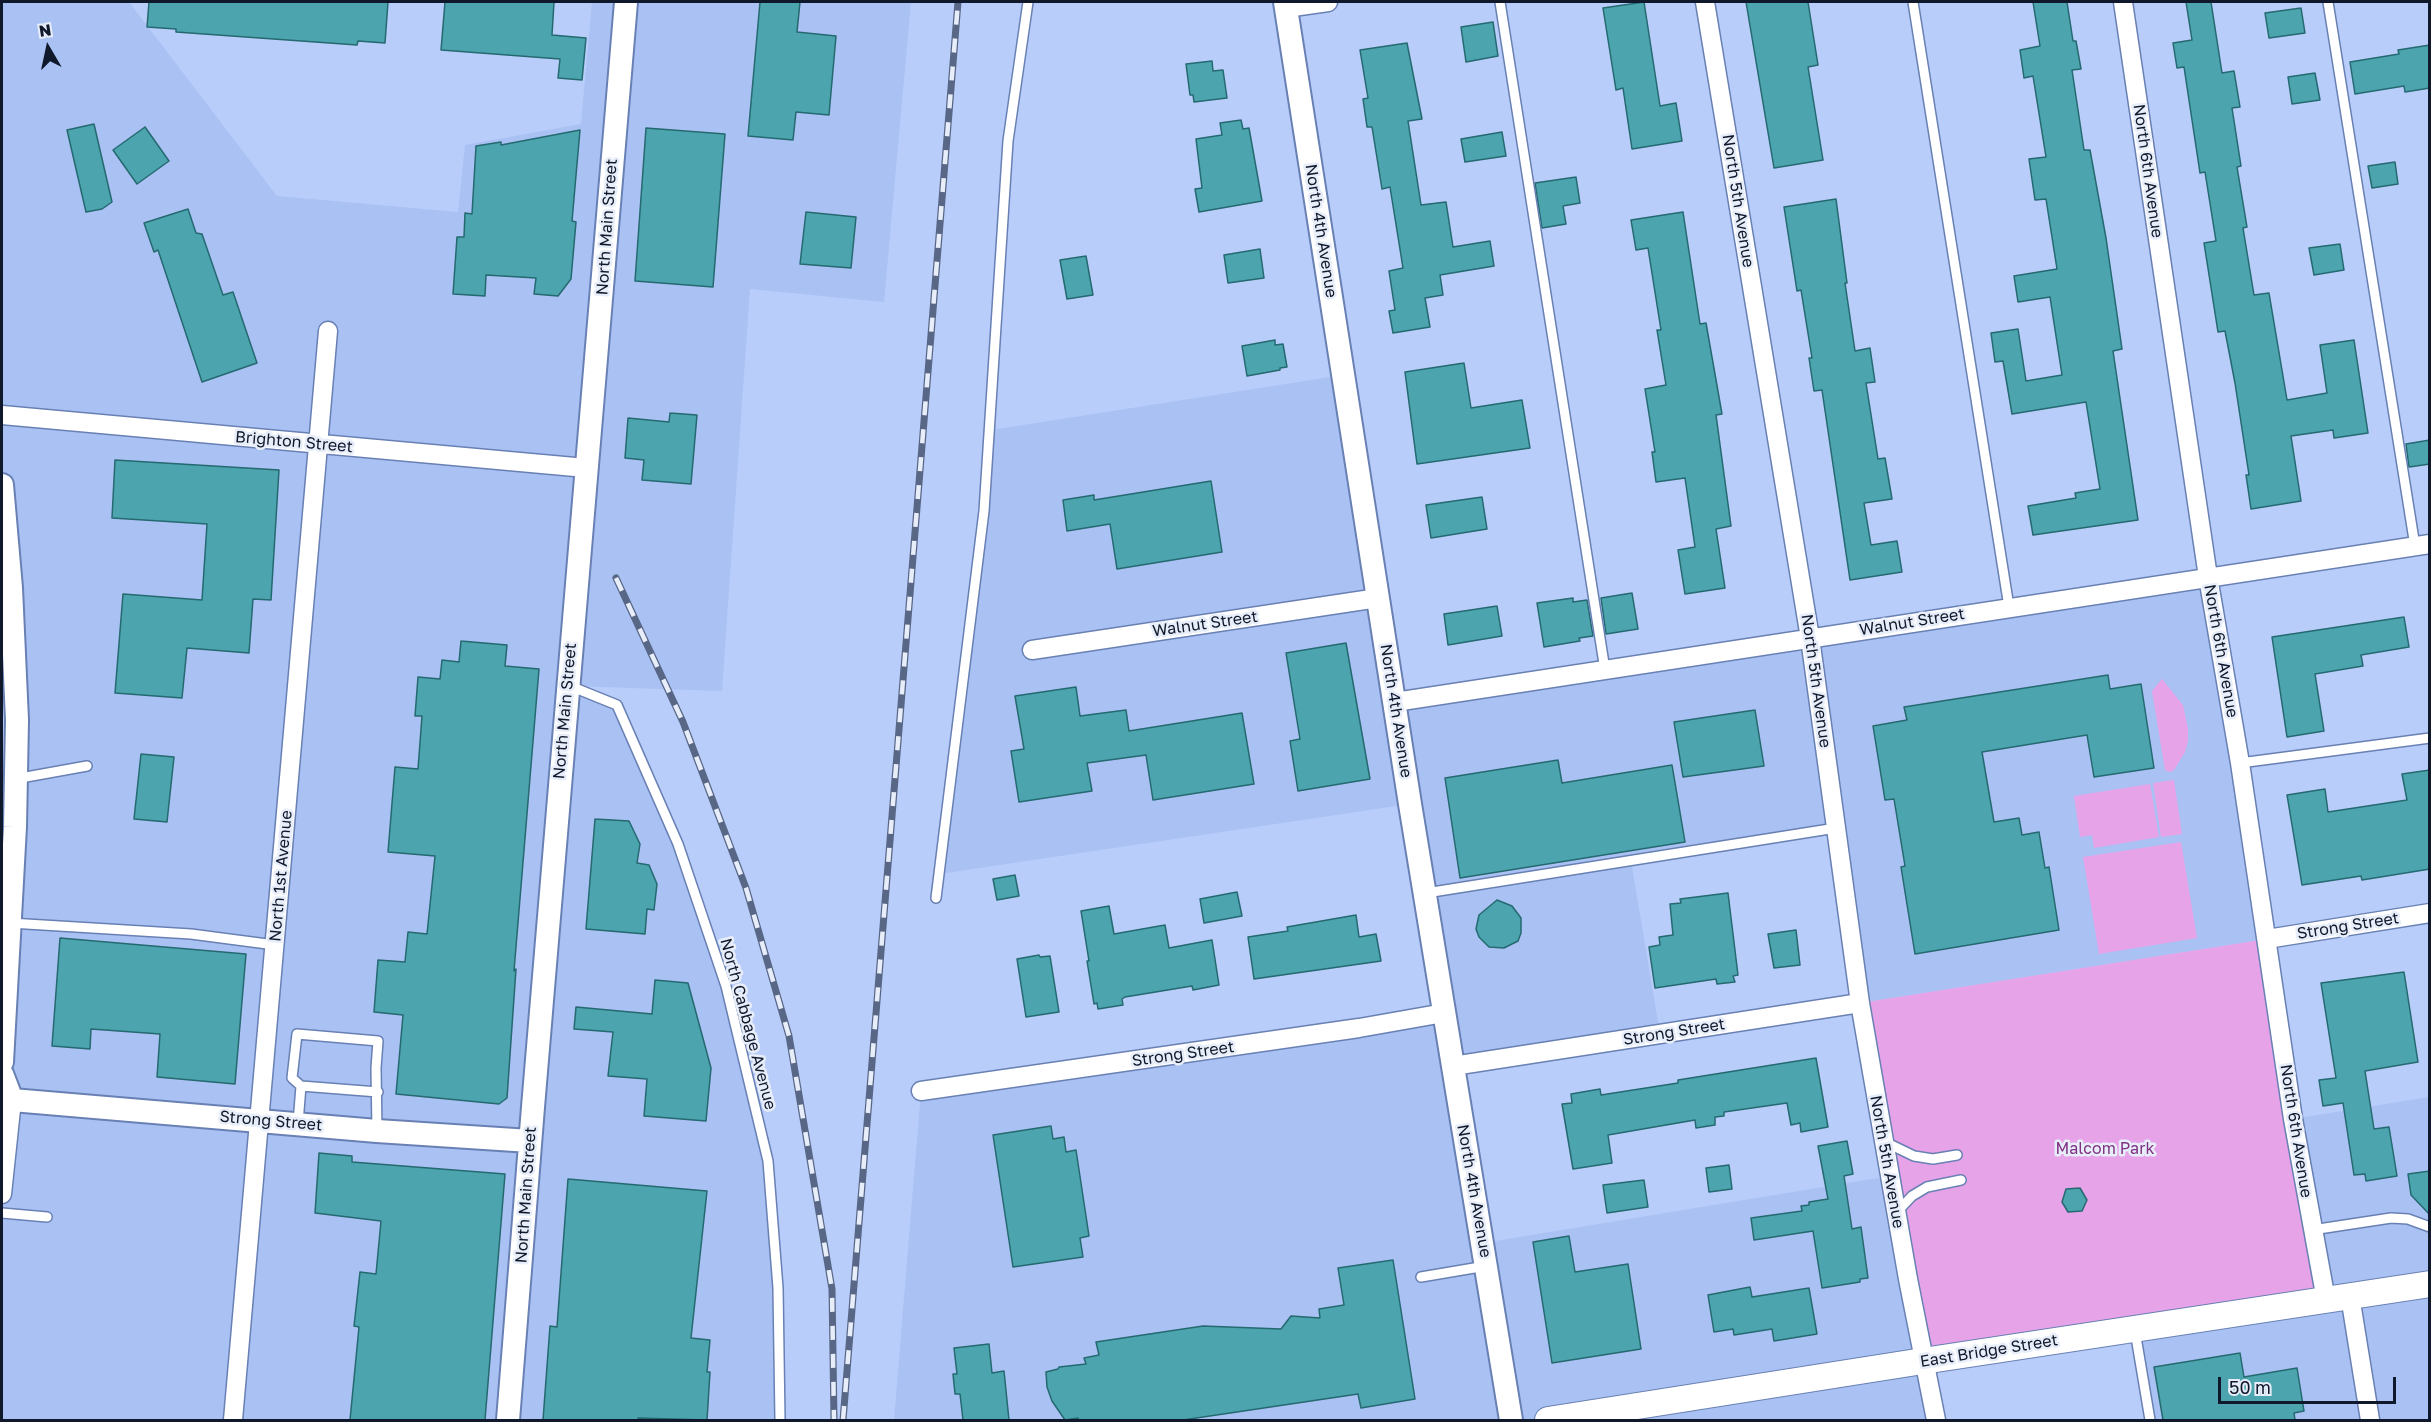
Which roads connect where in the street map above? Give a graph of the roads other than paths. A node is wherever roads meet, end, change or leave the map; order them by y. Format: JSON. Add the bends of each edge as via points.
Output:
{"nodes":[{"id":1,"x":626,"y":2,"type":"edge"},
{"id":2,"x":1028,"y":2,"type":"edge"},
{"id":3,"x":1328,"y":2,"type":"edge"},
{"id":4,"x":1500,"y":2,"type":"edge"},
{"id":5,"x":1705,"y":2,"type":"edge"},
{"id":6,"x":1913,"y":2,"type":"edge"},
{"id":7,"x":2123,"y":2,"type":"edge"},
{"id":8,"x":2328,"y":2,"type":"edge"},
{"id":9,"x":1286,"y":5,"type":"edge"},
{"id":10,"x":328,"y":331,"type":"dead end"},
{"id":11,"x":2,"y":415,"type":"edge"},
{"id":12,"x":318,"y":445,"type":"junction"},
{"id":13,"x":586,"y":468,"type":"junction"},
{"id":14,"x":2,"y":485,"type":"edge"},
{"id":15,"x":2422,"y":545,"type":"edge"},
{"id":16,"x":2208,"y":577,"type":"junction"},
{"id":17,"x":1378,"y":598,"type":"junction"},
{"id":18,"x":2009,"y":607,"type":"junction"},
{"id":19,"x":1810,"y":638,"type":"junction"},
{"id":20,"x":1032,"y":650,"type":"dead end"},
{"id":21,"x":1605,"y":670,"type":"junction"},
{"id":22,"x":567,"y":686,"type":"junction"},
{"id":23,"x":1395,"y":702,"type":"junction"},
{"id":24,"x":2430,"y":738,"type":"edge"},
{"id":25,"x":2240,"y":763,"type":"junction"},
{"id":26,"x":87,"y":766,"type":"dead end"},
{"id":27,"x":15,"y":779,"type":"junction"},
{"id":28,"x":1836,"y":828,"type":"junction"},
{"id":29,"x":1426,"y":893,"type":"junction"},
{"id":30,"x":936,"y":898,"type":"dead end"},
{"id":31,"x":2430,"y":913,"type":"edge"},
{"id":32,"x":10,"y":923,"type":"junction"},
{"id":33,"x":2267,"y":939,"type":"junction"},
{"id":34,"x":275,"y":945,"type":"junction"},
{"id":35,"x":1860,"y":1003,"type":"junction"},
{"id":36,"x":1444,"y":1013,"type":"junction"},
{"id":37,"x":2,"y":1062,"type":"edge"},
{"id":38,"x":1453,"y":1066,"type":"junction"},
{"id":39,"x":2,"y":1074,"type":"edge"},
{"id":40,"x":301,"y":1086,"type":"junction"},
{"id":41,"x":378,"y":1092,"type":"junction"},
{"id":42,"x":921,"y":1092,"type":"dead end"},
{"id":43,"x":12,"y":1100,"type":"junction"},
{"id":44,"x":259,"y":1120,"type":"junction"},
{"id":45,"x":298,"y":1124,"type":"junction"},
{"id":46,"x":377,"y":1131,"type":"junction"},
{"id":47,"x":530,"y":1141,"type":"junction"},
{"id":48,"x":1884,"y":1141,"type":"junction"},
{"id":49,"x":1957,"y":1155,"type":"dead end"},
{"id":50,"x":1961,"y":1180,"type":"dead end"},
{"id":51,"x":2,"y":1194,"type":"edge"},
{"id":52,"x":2,"y":1213,"type":"edge"},
{"id":53,"x":1896,"y":1213,"type":"junction"},
{"id":54,"x":47,"y":1217,"type":"dead end"},
{"id":55,"x":2430,"y":1227,"type":"edge"},
{"id":56,"x":2312,"y":1230,"type":"junction"},
{"id":57,"x":1487,"y":1265,"type":"junction"},
{"id":58,"x":1420,"y":1277,"type":"dead end"},
{"id":59,"x":2430,"y":1284,"type":"edge"},
{"id":60,"x":2338,"y":1298,"type":"junction"},
{"id":61,"x":2134,"y":1329,"type":"junction"},
{"id":62,"x":1923,"y":1361,"type":"junction"},
{"id":63,"x":233,"y":1420,"type":"edge"},
{"id":64,"x":508,"y":1420,"type":"edge"},
{"id":65,"x":780,"y":1420,"type":"edge"},
{"id":66,"x":1511,"y":1420,"type":"edge"},
{"id":67,"x":1548,"y":1420,"type":"edge"},
{"id":68,"x":1936,"y":1420,"type":"edge"},
{"id":69,"x":2150,"y":1420,"type":"edge"},
{"id":70,"x":2370,"y":1420,"type":"edge"}],
"edges":[{"from":1,"to":13,"type":"street","name":"North Main Street"},
{"from":2,"to":30,"type":"lane","via":[[1008,141],[984,511]]},
{"from":3,"to":9,"type":"street"},
{"from":4,"to":21,"type":"lane"},
{"from":5,"to":19,"type":"street","name":"North 5th Avenue"},
{"from":6,"to":18,"type":"lane"},
{"from":7,"to":16,"type":"street","name":"North 6th Avenue"},
{"from":8,"to":15,"type":"lane"},
{"from":9,"to":17,"type":"street","name":"North 4th Avenue"},
{"from":10,"to":12,"type":"street","name":"North 1st Avenue"},
{"from":11,"to":12,"type":"street","name":"Brighton Street"},
{"from":12,"to":13,"type":"street","name":"Brighton Street"},
{"from":12,"to":34,"type":"street","name":"North 1st Avenue"},
{"from":13,"to":22,"type":"street","name":"North Main Street"},
{"from":14,"to":27,"type":"street","via":[[17,720]]},
{"from":15,"to":16,"type":"street","name":"Walnut Street"},
{"from":16,"to":18,"type":"street","name":"Walnut Street"},
{"from":16,"to":25,"type":"street","name":"North 6th Avenue"},
{"from":17,"to":20,"type":"street","name":"Walnut Street"},
{"from":17,"to":23,"type":"street","name":"North 4th Avenue"},
{"from":18,"to":19,"type":"street","name":"Walnut Street"},
{"from":19,"to":21,"type":"street","name":"Walnut Street"},
{"from":19,"to":28,"type":"street","name":"North 5th Avenue"},
{"from":21,"to":23,"type":"street","name":"Walnut Street"},
{"from":22,"to":47,"type":"street","name":"North Main Street"},
{"from":22,"to":65,"type":"lane","name":"North Cabbage Avenue","via":[[617,705],[678,844],[726,986],[768,1161],[778,1288]]},
{"from":23,"to":29,"type":"street","name":"North 4th Avenue"},
{"from":24,"to":25,"type":"lane"},
{"from":25,"to":33,"type":"street","name":"North 6th Avenue"},
{"from":26,"to":27,"type":"lane"},
{"from":27,"to":32,"type":"street"},
{"from":28,"to":29,"type":"lane"},
{"from":28,"to":35,"type":"street","name":"North 5th Avenue"},
{"from":29,"to":36,"type":"street","name":"North 4th Avenue"},
{"from":31,"to":33,"type":"street","name":"Strong Street"},
{"from":32,"to":34,"type":"lane","via":[[191,934]]},
{"from":32,"to":37,"type":"street"},
{"from":33,"to":56,"type":"street","name":"North 6th Avenue"},
{"from":34,"to":44,"type":"street","name":"North 1st Avenue"},
{"from":35,"to":38,"type":"street","name":"Strong Street"},
{"from":35,"to":48,"type":"street","name":"North 5th Avenue"},
{"from":36,"to":38,"type":"street","name":"North 4th Avenue"},
{"from":36,"to":42,"type":"street","name":"Strong Street"},
{"from":38,"to":57,"type":"street","name":"North 4th Avenue"},
{"from":39,"to":43,"type":"street"},
{"from":40,"to":41,"type":"lane"},
{"from":40,"to":41,"type":"lane","via":[[292,1078],[297,1034],[378,1041]]},
{"from":40,"to":45,"type":"lane"},
{"from":41,"to":46,"type":"lane"},
{"from":43,"to":44,"type":"street","name":"Strong Street"},
{"from":43,"to":51,"type":"street"},
{"from":44,"to":45,"type":"street","name":"Strong Street"},
{"from":44,"to":63,"type":"street","name":"North 1st Avenue"},
{"from":45,"to":46,"type":"street","name":"Strong Street"},
{"from":46,"to":47,"type":"street","name":"Strong Street"},
{"from":47,"to":64,"type":"street","name":"North Main Street"},
{"from":48,"to":49,"type":"lane","via":[[1914,1156],[1933,1159]]},
{"from":48,"to":53,"type":"street","name":"North 5th Avenue"},
{"from":50,"to":53,"type":"lane","via":[[1927,1187]]},
{"from":52,"to":54,"type":"lane"},
{"from":53,"to":62,"type":"street","name":"North 5th Avenue"},
{"from":55,"to":56,"type":"lane","via":[[2391,1218]]},
{"from":56,"to":60,"type":"street","name":"North 6th Avenue"},
{"from":57,"to":58,"type":"lane"},
{"from":57,"to":66,"type":"street","name":"North 4th Avenue"},
{"from":59,"to":60,"type":"main road","name":"East Bridge Street"},
{"from":60,"to":61,"type":"main road","name":"East Bridge Street"},
{"from":60,"to":70,"type":"street","name":"North 6th Avenue"},
{"from":61,"to":62,"type":"main road","name":"East Bridge Street"},
{"from":61,"to":69,"type":"lane"},
{"from":62,"to":67,"type":"main road","name":"East Bridge Street"},
{"from":62,"to":68,"type":"street","name":"North 5th Avenue"}]}
